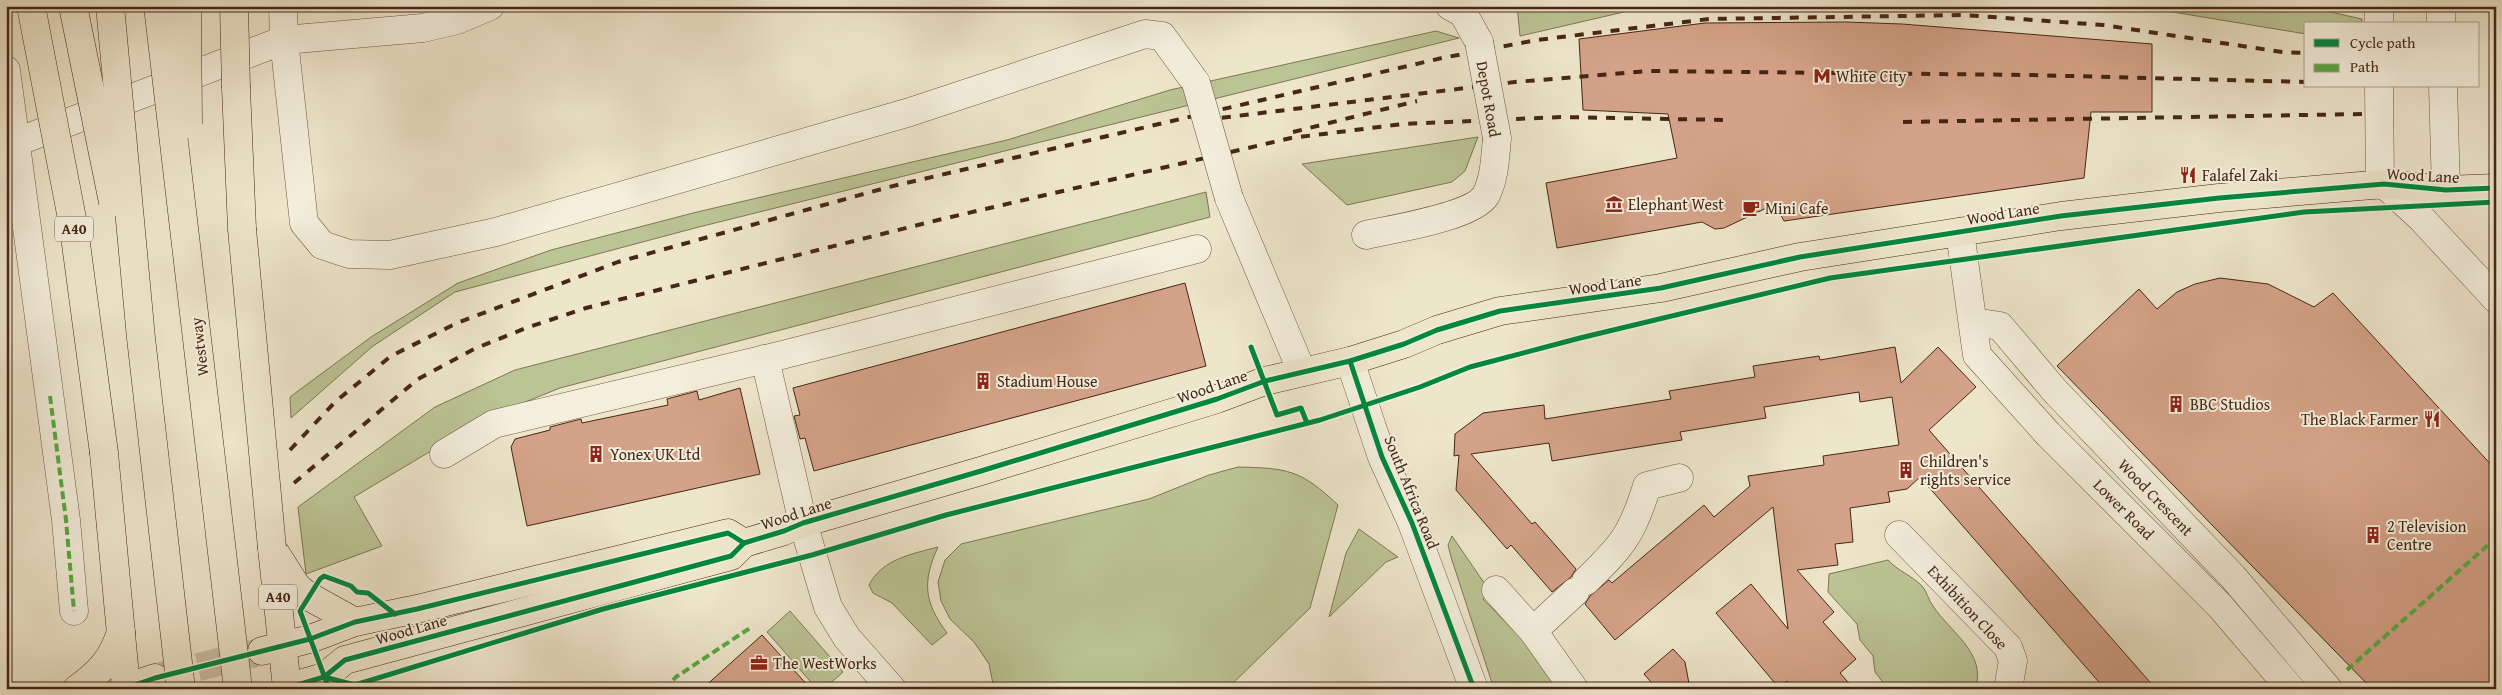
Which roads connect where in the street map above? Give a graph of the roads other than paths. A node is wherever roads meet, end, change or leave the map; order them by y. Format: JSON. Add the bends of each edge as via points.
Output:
{"nodes":[{"id":1,"x":31,"y":6,"type":"edge"},
{"id":2,"x":73,"y":6,"type":"edge"},
{"id":3,"x":110,"y":6,"type":"edge"},
{"id":4,"x":158,"y":6,"type":"edge"},
{"id":5,"x":187,"y":6,"type":"edge"},
{"id":6,"x":234,"y":6,"type":"edge"},
{"id":7,"x":283,"y":6,"type":"edge"},
{"id":8,"x":490,"y":6,"type":"edge"},
{"id":9,"x":2379,"y":6,"type":"edge"},
{"id":10,"x":2441,"y":6,"type":"edge"},
{"id":11,"x":1459,"y":8,"type":"edge"},
{"id":12,"x":2379,"y":22,"type":"edge"},
{"id":13,"x":2441,"y":22,"type":"edge"},
{"id":14,"x":284,"y":40,"type":"junction"},
{"id":15,"x":6,"y":70,"type":"edge"},
{"id":16,"x":2379,"y":88,"type":"edge"},
{"id":17,"x":2443,"y":88,"type":"edge"},
{"id":18,"x":12,"y":144,"type":"edge"},
{"id":19,"x":2382,"y":185,"type":"junction"},
{"id":20,"x":2496,"y":188,"type":"edge"},
{"id":21,"x":2446,"y":190,"type":"junction"},
{"id":22,"x":1960,"y":232,"type":"junction"},
{"id":23,"x":1366,"y":235,"type":"dead end"},
{"id":24,"x":1197,"y":248,"type":"dead end"},
{"id":25,"x":189,"y":266,"type":"junction"},
{"id":26,"x":2496,"y":299,"type":"edge"},
{"id":27,"x":1974,"y":322,"type":"junction"},
{"id":28,"x":141,"y":338,"type":"junction"},
{"id":29,"x":765,"y":359,"type":"junction"},
{"id":30,"x":1350,"y":360,"type":"junction"},
{"id":31,"x":1302,"y":372,"type":"junction"},
{"id":32,"x":444,"y":454,"type":"dead end"},
{"id":33,"x":1679,"y":478,"type":"dead end"},
{"id":34,"x":803,"y":523,"type":"junction"},
{"id":35,"x":1900,"y":535,"type":"dead end"},
{"id":36,"x":744,"y":543,"type":"junction"},
{"id":37,"x":272,"y":548,"type":"junction"},
{"id":38,"x":1496,"y":590,"type":"dead end"},
{"id":39,"x":74,"y":612,"type":"dead end"},
{"id":40,"x":355,"y":622,"type":"junction"},
{"id":41,"x":121,"y":632,"type":"junction"},
{"id":42,"x":1533,"y":632,"type":"junction"},
{"id":43,"x":273,"y":649,"type":"junction"},
{"id":44,"x":155,"y":678,"type":"tunnel mouth"},
{"id":45,"x":125,"y":688,"type":"edge"},
{"id":46,"x":287,"y":688,"type":"edge"},
{"id":47,"x":77,"y":689,"type":"edge"},
{"id":48,"x":182,"y":689,"type":"edge"},
{"id":49,"x":238,"y":689,"type":"edge"},
{"id":50,"x":892,"y":689,"type":"edge"},
{"id":51,"x":1474,"y":689,"type":"edge"},
{"id":52,"x":1574,"y":689,"type":"edge"},
{"id":53,"x":2008,"y":689,"type":"edge"},
{"id":54,"x":2291,"y":689,"type":"edge"},
{"id":55,"x":2328,"y":689,"type":"edge"}],
"edges":[{"from":1,"to":41,"type":"main road","number":"A40","bridge":true,"via":[[74,228],[104,454]]},
{"from":2,"to":28,"type":"main road","number":"A40","bridge":true},
{"from":3,"to":28,"type":"main road","number":"A40","bridge":true},
{"from":4,"to":25,"type":"main road","name":"Westway","bridge":true},
{"from":5,"to":25,"type":"main road","bridge":true},
{"from":6,"to":37,"type":"main road","number":"A40","bridge":true,"via":[[242,229]]},
{"from":7,"to":14,"type":"street"},
{"from":8,"to":14,"type":"street","via":[[457,20],[423,28]]},
{"from":9,"to":12,"type":"street"},
{"from":10,"to":13,"type":"street"},
{"from":11,"to":23,"type":"street","name":"Depot Road","bridge":true,"via":[[1479,42],[1497,138],[1494,174],[1485,196],[1450,216]]},
{"from":14,"to":18,"type":"street"},
{"from":14,"to":31,"type":"street","bridge":true,"via":[[304,223],[322,245],[349,254],[390,255],[496,232],[910,112],[1145,34],[1162,36],[1196,83],[1229,198]]},
{"from":15,"to":18,"type":"street"},
{"from":16,"to":19,"type":"street"},
{"from":17,"to":21,"type":"street"},
{"from":18,"to":39,"type":"street","via":[[50,396]]},
{"from":19,"to":21,"type":"main road","name":"Wood Lane"},
{"from":19,"to":22,"type":"main road","name":"Wood Lane","via":[[2219,198],[2061,216]]},
{"from":19,"to":26,"type":"street","via":[[2422,218]]},
{"from":20,"to":21,"type":"main road","name":"Wood Lane"},
{"from":22,"to":27,"type":"street","name":"Lower Road"},
{"from":22,"to":30,"type":"main road","name":"Wood Lane","via":[[1800,257],[1661,288],[1500,311]]},
{"from":24,"to":29,"type":"street"},
{"from":25,"to":49,"type":"main road","name":"Westway","bridge":true},
{"from":27,"to":54,"type":"street","name":"Lower Road","via":[[1977,355],[2048,434],[2220,606]]},
{"from":27,"to":55,"type":"street","name":"Wood Crescent","via":[[2000,326],[2055,391],[2233,577]]},
{"from":28,"to":48,"type":"main road","number":"A40","bridge":true},
{"from":29,"to":32,"type":"street","via":[[494,424]]},
{"from":29,"to":34,"type":"street"},
{"from":30,"to":31,"type":"main road","name":"Wood Lane"},
{"from":30,"to":51,"type":"street","name":"South Africa Road","via":[[1382,457],[1412,523]]},
{"from":31,"to":34,"type":"main road","name":"Wood Lane"},
{"from":33,"to":42,"type":"street","via":[[1647,486],[1630,533],[1618,549]]},
{"from":34,"to":36,"type":"main road","name":"Wood Lane"},
{"from":34,"to":50,"type":"street","via":[[828,607],[847,638]]},
{"from":35,"to":53,"type":"street","name":"Exhibition Close","via":[[2008,647],[2013,661]]},
{"from":36,"to":40,"type":"main road","name":"Wood Lane","via":[[728,533]]},
{"from":36,"to":46,"type":"main road","name":"Wood Lane","via":[[731,556],[345,660],[324,676]]},
{"from":37,"to":40,"type":"main road","via":[[297,587]]},
{"from":37,"to":43,"type":"main road","number":"A40"},
{"from":38,"to":42,"type":"street"},
{"from":40,"to":43,"type":"main road","name":"Wood Lane"},
{"from":41,"to":45,"type":"main road","number":"A40"},
{"from":41,"to":47,"type":"main road","number":"A40","via":[[115,651],[97,675]]},
{"from":42,"to":52,"type":"street"},
{"from":43,"to":46,"type":"main road","number":"A40"},
{"from":44,"to":45,"type":"main road"}]}
